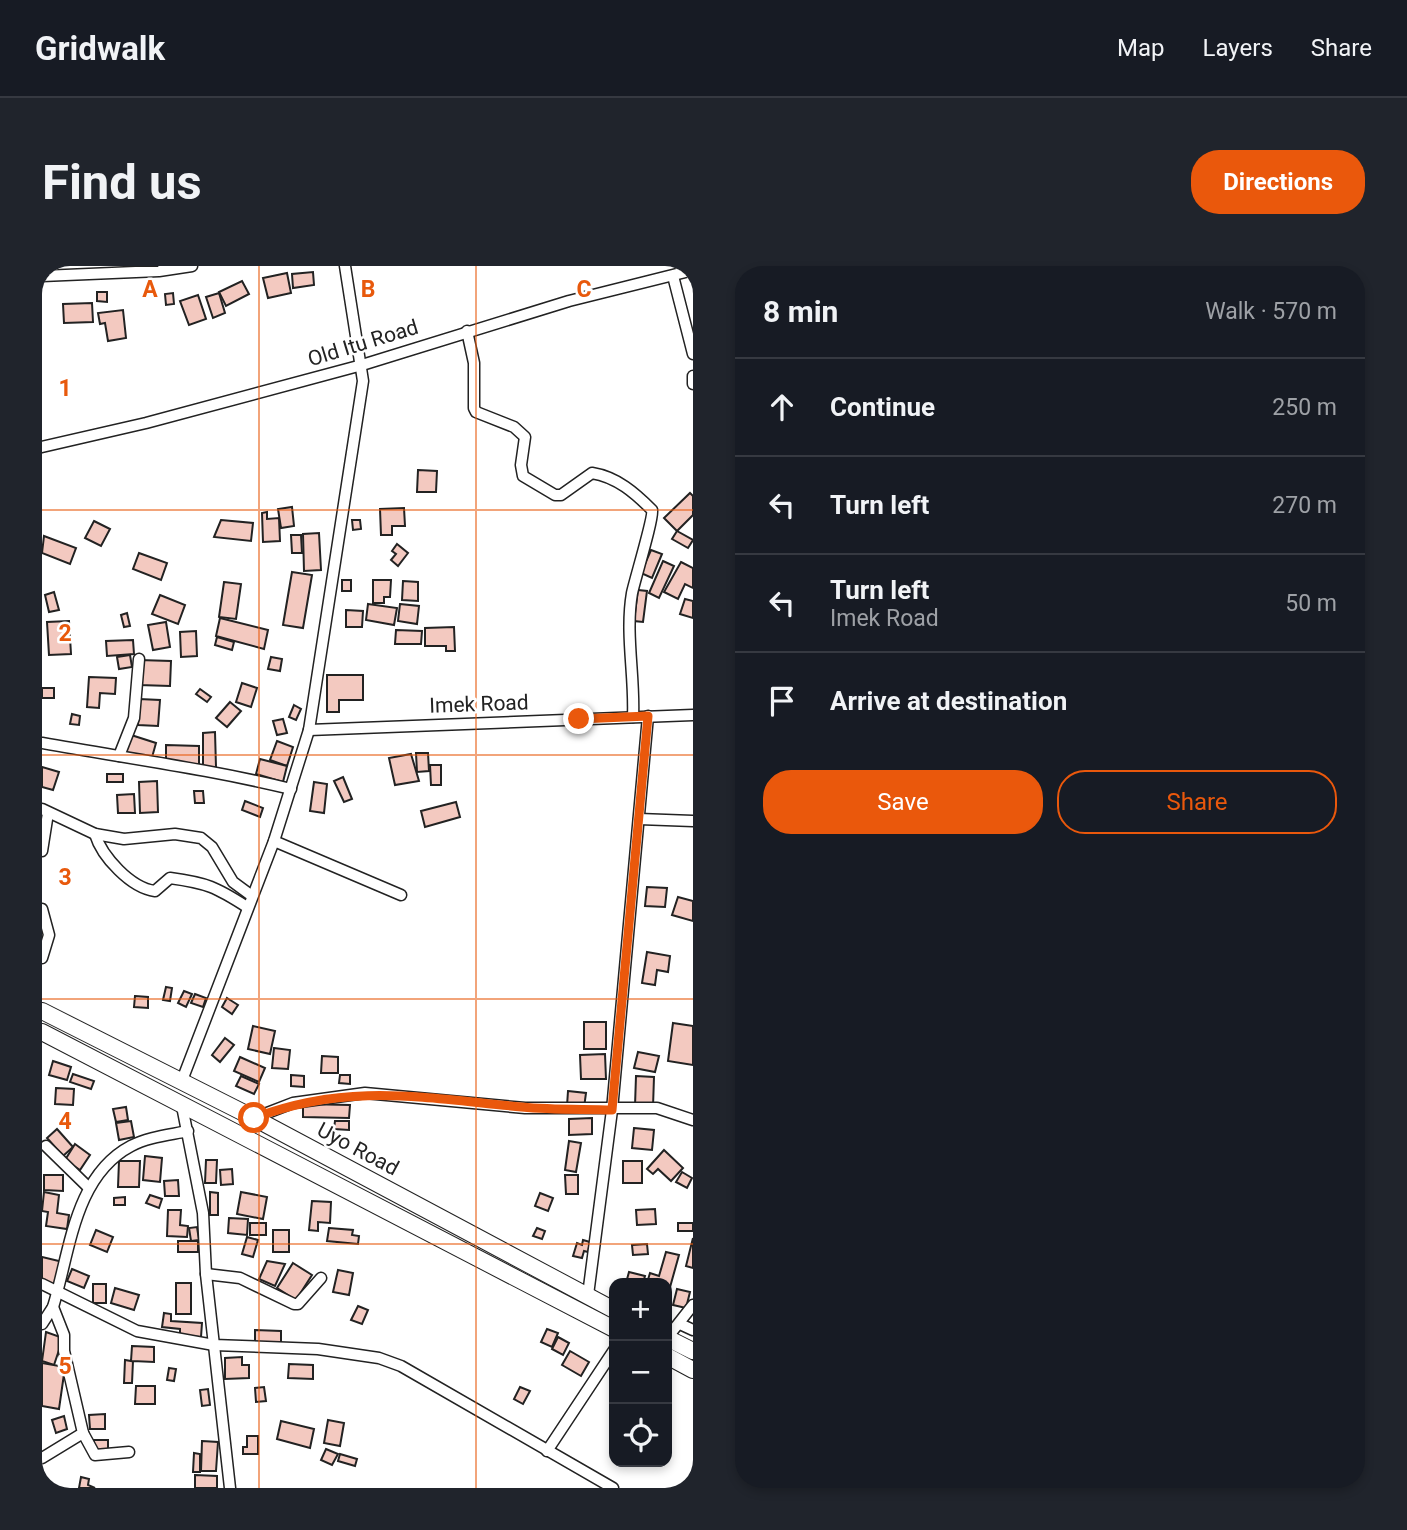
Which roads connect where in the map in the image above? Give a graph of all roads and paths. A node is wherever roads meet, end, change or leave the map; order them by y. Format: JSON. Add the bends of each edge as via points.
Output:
{"nodes":[{"id":1,"x":192,"y":266,"type":"edge"},
{"id":2,"x":345,"y":266,"type":"edge"},
{"id":3,"x":94,"y":270,"type":"edge"},
{"id":4,"x":693,"y":270,"type":"edge"},
{"id":5,"x":42,"y":276,"type":"edge"},
{"id":6,"x":673,"y":276,"type":"junction"},
{"id":7,"x":467,"y":331,"type":"junction"},
{"id":8,"x":693,"y":354,"type":"edge"},
{"id":9,"x":362,"y":365,"type":"junction"},
{"id":10,"x":693,"y":376,"type":"edge"},
{"id":11,"x":693,"y":384,"type":"edge"},
{"id":12,"x":42,"y":447,"type":"edge"},
{"id":13,"x":139,"y":660,"type":"dead end"},
{"id":14,"x":693,"y":715,"type":"edge"},
{"id":15,"x":648,"y":716,"type":"junction"},
{"id":16,"x":633,"y":717,"type":"junction"},
{"id":17,"x":310,"y":730,"type":"junction"},
{"id":18,"x":42,"y":743,"type":"edge"},
{"id":19,"x":119,"y":756,"type":"junction"},
{"id":20,"x":291,"y":789,"type":"junction"},
{"id":21,"x":45,"y":811,"type":"edge"},
{"id":22,"x":639,"y":819,"type":"junction"},
{"id":23,"x":693,"y":821,"type":"edge"},
{"id":24,"x":95,"y":834,"type":"junction"},
{"id":25,"x":274,"y":841,"type":"junction"},
{"id":26,"x":42,"y":851,"type":"edge"},
{"id":27,"x":401,"y":895,"type":"dead end"},
{"id":28,"x":251,"y":896,"type":"junction"},
{"id":29,"x":247,"y":907,"type":"junction"},
{"id":30,"x":42,"y":909,"type":"edge"},
{"id":31,"x":42,"y":958,"type":"edge"},
{"id":32,"x":42,"y":1011,"type":"edge"},
{"id":33,"x":42,"y":1032,"type":"edge"},
{"id":34,"x":181,"y":1083,"type":"junction"},
{"id":35,"x":182,"y":1106,"type":"junction"},
{"id":36,"x":612,"y":1110,"type":"junction"},
{"id":37,"x":254,"y":1118,"type":"junction"},
{"id":38,"x":693,"y":1120,"type":"edge"},
{"id":39,"x":188,"y":1131,"type":"junction"},
{"id":40,"x":46,"y":1146,"type":"dead end"},
{"id":41,"x":89,"y":1187,"type":"junction"},
{"id":42,"x":206,"y":1274,"type":"junction"},
{"id":43,"x":321,"y":1278,"type":"dead end"},
{"id":44,"x":42,"y":1284,"type":"edge"},
{"id":45,"x":58,"y":1290,"type":"junction"},
{"id":46,"x":588,"y":1295,"type":"junction"},
{"id":47,"x":693,"y":1305,"type":"edge"},
{"id":48,"x":609,"y":1307,"type":"edge"},
{"id":49,"x":46,"y":1316,"type":"edge"},
{"id":50,"x":680,"y":1324,"type":"junction"},
{"id":51,"x":609,"y":1326,"type":"edge"},
{"id":52,"x":693,"y":1330,"type":"edge"},
{"id":53,"x":672,"y":1333,"type":"edge"},
{"id":54,"x":672,"y":1340,"type":"edge"},
{"id":55,"x":214,"y":1345,"type":"junction"},
{"id":56,"x":693,"y":1351,"type":"edge"},
{"id":57,"x":609,"y":1358,"type":"edge"},
{"id":58,"x":672,"y":1359,"type":"edge"},
{"id":59,"x":693,"y":1370,"type":"edge"},
{"id":60,"x":83,"y":1433,"type":"junction"},
{"id":61,"x":547,"y":1451,"type":"junction"},
{"id":62,"x":129,"y":1452,"type":"dead end"},
{"id":63,"x":42,"y":1458,"type":"edge"},
{"id":64,"x":230,"y":1488,"type":"edge"},
{"id":65,"x":613,"y":1488,"type":"edge"}],
"edges":[{"from":1,"to":3,"type":"street"},
{"from":2,"to":9,"type":"street"},
{"from":3,"to":5,"type":"street"},
{"from":4,"to":6,"type":"street","name":"Old Itu Road"},
{"from":6,"to":7,"type":"street","name":"Old Itu Road"},
{"from":6,"to":8,"type":"street"},
{"from":7,"to":9,"type":"street","name":"Old Itu Road"},
{"from":7,"to":16,"type":"street","via":[[474,363],[474,408],[525,437],[523,476],[555,495],[592,473],[602,474],[624,485],[652,510],[630,610]]},
{"from":9,"to":12,"type":"street","name":"Old Itu Road"},
{"from":9,"to":17,"type":"street"},
{"from":10,"to":11,"type":"street"},
{"from":13,"to":19,"type":"street","via":[[134,718]]},
{"from":14,"to":15,"type":"street","name":"Imek Road"},
{"from":15,"to":16,"type":"street","name":"Imek Road"},
{"from":15,"to":22,"type":"street"},
{"from":16,"to":17,"type":"street","name":"Imek Road"},
{"from":17,"to":20,"type":"street"},
{"from":18,"to":19,"type":"street"},
{"from":19,"to":20,"type":"street"},
{"from":20,"to":25,"type":"street"},
{"from":21,"to":24,"type":"street"},
{"from":21,"to":26,"type":"street"},
{"from":22,"to":23,"type":"street"},
{"from":22,"to":36,"type":"street"},
{"from":24,"to":28,"type":"street","via":[[124,839],[175,834],[201,838],[212,847],[233,882]]},
{"from":24,"to":29,"type":"street","via":[[112,862],[147,890],[163,887],[170,878],[203,883]]},
{"from":25,"to":27,"type":"street"},
{"from":25,"to":28,"type":"street"},
{"from":28,"to":29,"type":"street"},
{"from":29,"to":34,"type":"street"},
{"from":30,"to":31,"type":"street","via":[[49,935]]},
{"from":32,"to":34,"type":"highway","name":"Uyo Road"},
{"from":33,"to":35,"type":"highway","name":"Uyo Road"},
{"from":34,"to":37,"type":"highway","name":"Uyo Road"},
{"from":35,"to":39,"type":"street"},
{"from":35,"to":51,"type":"highway","name":"Uyo Road"},
{"from":36,"to":37,"type":"street","via":[[525,1108],[365,1093],[293,1103]]},
{"from":36,"to":38,"type":"street","via":[[657,1108]]},
{"from":36,"to":46,"type":"street"},
{"from":37,"to":46,"type":"highway","name":"Uyo Road"},
{"from":39,"to":41,"type":"street","via":[[132,1145],[102,1168]]},
{"from":39,"to":42,"type":"street","via":[[203,1213]]},
{"from":40,"to":41,"type":"street"},
{"from":41,"to":45,"type":"street"},
{"from":42,"to":43,"type":"street","via":[[240,1278],[294,1304]]},
{"from":42,"to":55,"type":"street"},
{"from":44,"to":45,"type":"street"},
{"from":45,"to":49,"type":"street"},
{"from":45,"to":55,"type":"street","via":[[138,1331]]},
{"from":46,"to":48,"type":"highway","name":"Uyo Road"},
{"from":47,"to":50,"type":"street"},
{"from":49,"to":60,"type":"street","via":[[64,1335]]},
{"from":50,"to":52,"type":"street"},
{"from":50,"to":53,"type":"street"},
{"from":54,"to":56,"type":"highway"},
{"from":55,"to":61,"type":"street","via":[[318,1349],[379,1358],[401,1366]]},
{"from":55,"to":64,"type":"street"},
{"from":57,"to":61,"type":"street"},
{"from":58,"to":59,"type":"highway"},
{"from":60,"to":62,"type":"street","via":[[95,1455]]},
{"from":60,"to":63,"type":"street"},
{"from":61,"to":65,"type":"street"}]}
